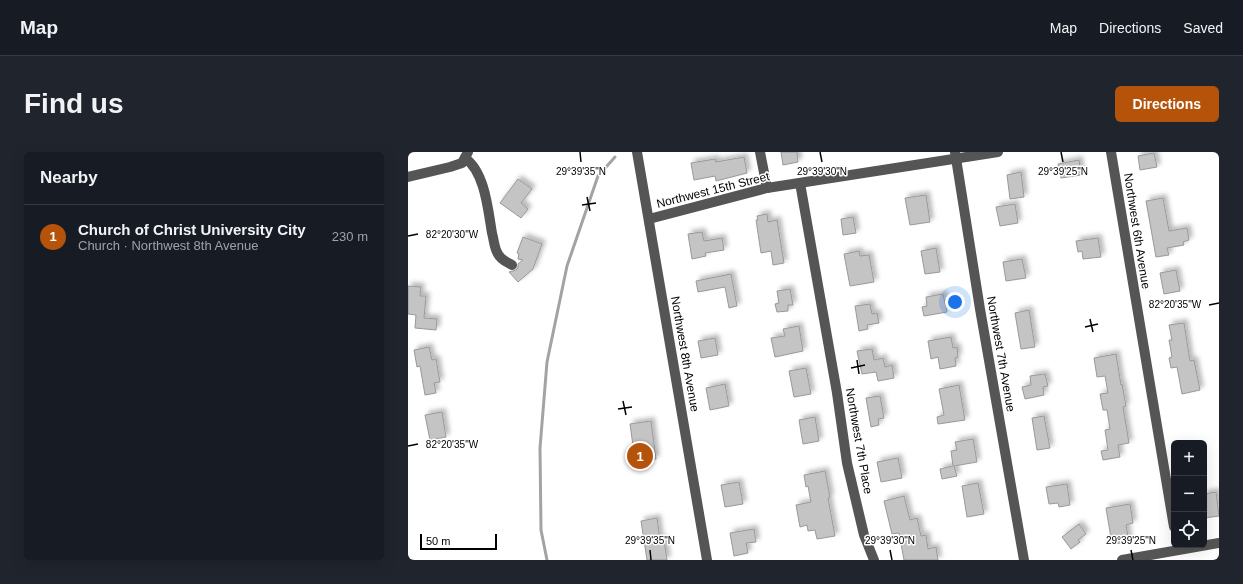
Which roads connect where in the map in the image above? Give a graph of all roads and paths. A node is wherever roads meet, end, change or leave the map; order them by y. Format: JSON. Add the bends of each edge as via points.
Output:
{"nodes":[{"id":1,"x":637,"y":152,"type":"edge"},
{"id":2,"x":760,"y":152,"type":"edge"},
{"id":3,"x":998,"y":152,"type":"edge"},
{"id":4,"x":1111,"y":152,"type":"edge"},
{"id":5,"x":955,"y":156,"type":"edge"},
{"id":6,"x":465,"y":158,"type":"edge"},
{"id":7,"x":408,"y":177,"type":"edge"},
{"id":8,"x":800,"y":183,"type":"junction"},
{"id":9,"x":766,"y":188,"type":"junction"},
{"id":10,"x":649,"y":219,"type":"junction"},
{"id":11,"x":512,"y":265,"type":"dead end"},
{"id":12,"x":1171,"y":512,"type":"edge"},
{"id":13,"x":1219,"y":543,"type":"edge"},
{"id":14,"x":1178,"y":552,"type":"edge"},
{"id":15,"x":707,"y":560,"type":"edge"},
{"id":16,"x":874,"y":560,"type":"edge"},
{"id":17,"x":1024,"y":560,"type":"edge"},
{"id":18,"x":1122,"y":560,"type":"edge"}],
"edges":[{"from":1,"to":10,"type":"street","name":"Northwest 8th Avenue"},
{"from":2,"to":9,"type":"street"},
{"from":3,"to":5,"type":"street","name":"Northwest 15th Street"},
{"from":4,"to":12,"type":"street","name":"Northwest 6th Avenue"},
{"from":5,"to":8,"type":"street","name":"Northwest 15th Street"},
{"from":5,"to":17,"type":"street","name":"Northwest 7th Avenue"},
{"from":6,"to":7,"type":"street","via":[[450,167]]},
{"from":6,"to":11,"type":"street","via":[[470,161],[481,182],[498,254],[502,260]]},
{"from":8,"to":9,"type":"street","name":"Northwest 15th Street"},
{"from":8,"to":16,"type":"street","name":"Northwest 7th Place","via":[[838,393],[848,464],[864,535]]},
{"from":9,"to":10,"type":"street","name":"Northwest 15th Street"},
{"from":10,"to":15,"type":"street","name":"Northwest 8th Avenue"},
{"from":13,"to":14,"type":"street"},
{"from":14,"to":18,"type":"street"}]}
